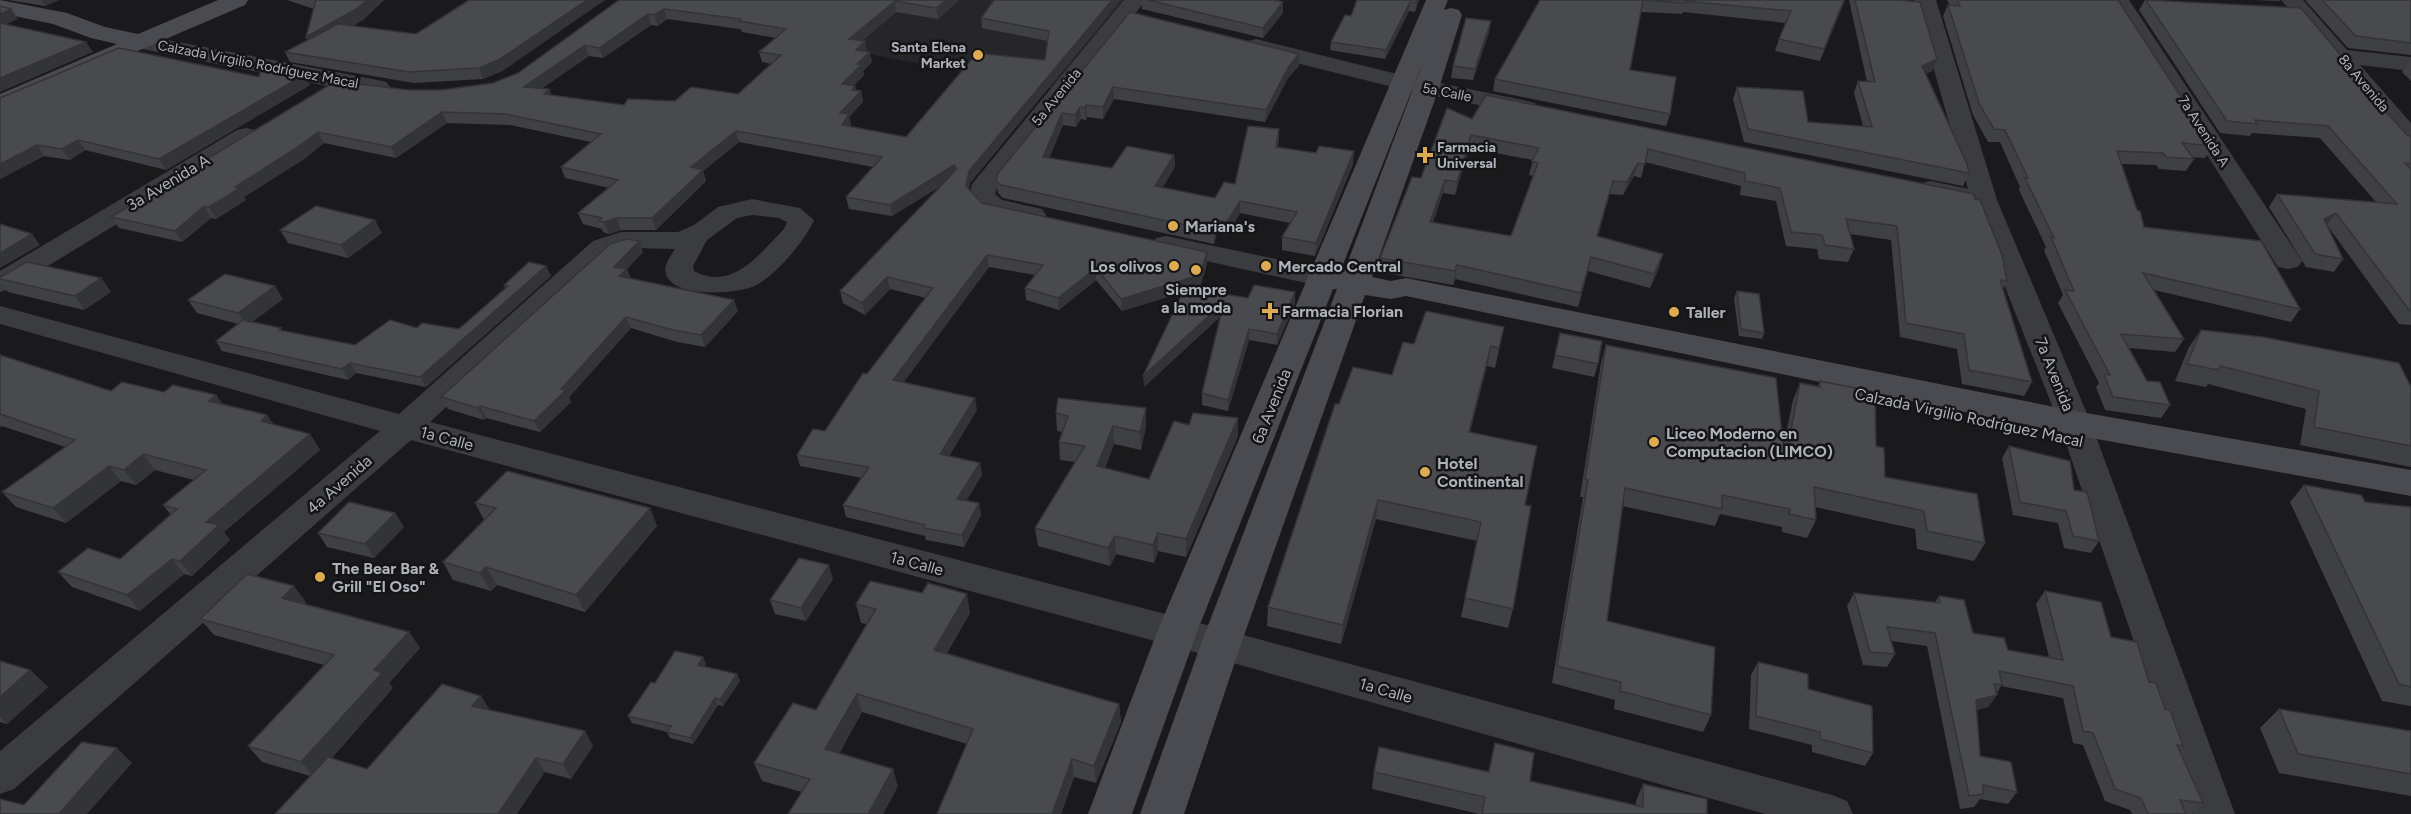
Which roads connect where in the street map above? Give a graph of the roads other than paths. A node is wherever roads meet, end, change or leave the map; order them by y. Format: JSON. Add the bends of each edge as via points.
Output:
{"nodes":[{"id":1,"x":237,"y":0,"type":"edge"},
{"id":2,"x":1437,"y":0,"type":"edge"},
{"id":3,"x":1456,"y":0,"type":"edge"},
{"id":4,"x":1925,"y":0,"type":"edge"},
{"id":5,"x":2121,"y":1,"type":"edge"},
{"id":6,"x":0,"y":6,"type":"edge"},
{"id":7,"x":2292,"y":7,"type":"edge"},
{"id":8,"x":1136,"y":11,"type":"edge"},
{"id":9,"x":0,"y":24,"type":"edge"},
{"id":10,"x":99,"y":33,"type":"junction"},
{"id":11,"x":141,"y":42,"type":"junction"},
{"id":12,"x":1240,"y":42,"type":"edge"},
{"id":13,"x":2341,"y":56,"type":"junction"},
{"id":14,"x":2411,"y":64,"type":"edge"},
{"id":15,"x":337,"y":81,"type":"junction"},
{"id":16,"x":1414,"y":85,"type":"junction"},
{"id":17,"x":403,"y":90,"type":"edge"},
{"id":18,"x":306,"y":99,"type":"edge"},
{"id":19,"x":0,"y":103,"type":"edge"},
{"id":20,"x":1555,"y":113,"type":"edge"},
{"id":21,"x":266,"y":124,"type":"edge"},
{"id":22,"x":2411,"y":138,"type":"edge"},
{"id":23,"x":1914,"y":186,"type":"edge"},
{"id":24,"x":1984,"y":200,"type":"junction"},
{"id":25,"x":1061,"y":221,"type":"edge"},
{"id":26,"x":694,"y":237,"type":"dead end"},
{"id":27,"x":1141,"y":238,"type":"edge"},
{"id":28,"x":2288,"y":261,"type":"dead end"},
{"id":29,"x":1339,"y":280,"type":"junction"},
{"id":30,"x":0,"y":283,"type":"edge"},
{"id":31,"x":0,"y":315,"type":"edge"},
{"id":32,"x":405,"y":427,"type":"junction"},
{"id":33,"x":2078,"y":432,"type":"junction"},
{"id":34,"x":2411,"y":483,"type":"edge"},
{"id":35,"x":2411,"y":500,"type":"edge"},
{"id":36,"x":1177,"y":632,"type":"junction"},
{"id":37,"x":1221,"y":644,"type":"junction"},
{"id":38,"x":0,"y":776,"type":"edge"},
{"id":39,"x":1110,"y":814,"type":"edge"},
{"id":40,"x":1162,"y":814,"type":"edge"},
{"id":41,"x":1832,"y":814,"type":"edge"},
{"id":42,"x":2214,"y":814,"type":"edge"}],
"edges":[{"from":1,"to":11,"type":"street"},
{"from":2,"to":16,"type":"street","name":"6a Avenida"},
{"from":3,"to":16,"type":"street","name":"6a Avenida"},
{"from":4,"to":24,"type":"street","name":"7a Avenida"},
{"from":5,"to":28,"type":"street","name":"7a Avenida A"},
{"from":6,"to":10,"type":"street","name":"Calzada Virgilio Rodríguez Macal","via":[[59,18]]},
{"from":7,"to":13,"type":"street","name":"8a Avenida"},
{"from":8,"to":25,"type":"street","name":"5a Avenida","via":[[985,184],[982,196],[993,206]]},
{"from":9,"to":10,"type":"street","name":"Calzada Virgilio Rodríguez Macal","via":[[36,31]]},
{"from":10,"to":11,"type":"street","name":"Calzada Virgilio Rodríguez Macal"},
{"from":11,"to":15,"type":"street","name":"Calzada Virgilio Rodríguez Macal"},
{"from":11,"to":19,"type":"street"},
{"from":12,"to":16,"type":"street","name":"5a Calle"},
{"from":13,"to":14,"type":"street"},
{"from":13,"to":22,"type":"street","name":"8a Avenida"},
{"from":15,"to":17,"type":"street","name":"Calzada Virgilio Rodríguez Macal"},
{"from":15,"to":18,"type":"street"},
{"from":16,"to":20,"type":"street","name":"5a Calle"},
{"from":16,"to":29,"type":"street","name":"6a Avenida"},
{"from":21,"to":30,"type":"street","name":"3a Avenida A"},
{"from":23,"to":24,"type":"street"},
{"from":24,"to":33,"type":"street","name":"7a Avenida"},
{"from":26,"to":32,"type":"street","name":"4a Avenida","via":[[670,241],[619,240],[603,247]]},
{"from":27,"to":29,"type":"street","name":"Calzada Virgilio Rodríguez Macal"},
{"from":29,"to":33,"type":"street","name":"Calzada Virgilio Rodríguez Macal","via":[[1390,290],[1401,300]]},
{"from":29,"to":36,"type":"street","name":"6a Avenida"},
{"from":29,"to":37,"type":"street","name":"6a Avenida"},
{"from":31,"to":32,"type":"street","name":"1a Calle"},
{"from":32,"to":36,"type":"street","name":"1a Calle"},
{"from":32,"to":38,"type":"street","name":"4a Avenida"},
{"from":33,"to":34,"type":"street","name":"Calzada Virgilio Rodríguez Macal"},
{"from":33,"to":35,"type":"street","name":"Calzada Virgilio Rodríguez Macal"},
{"from":33,"to":42,"type":"street","name":"7a Avenida"},
{"from":36,"to":37,"type":"street","name":"1a Calle"},
{"from":36,"to":39,"type":"street","name":"6a Avenida"},
{"from":37,"to":40,"type":"street","name":"6a Avenida"},
{"from":37,"to":41,"type":"street","name":"1a Calle"}]}
